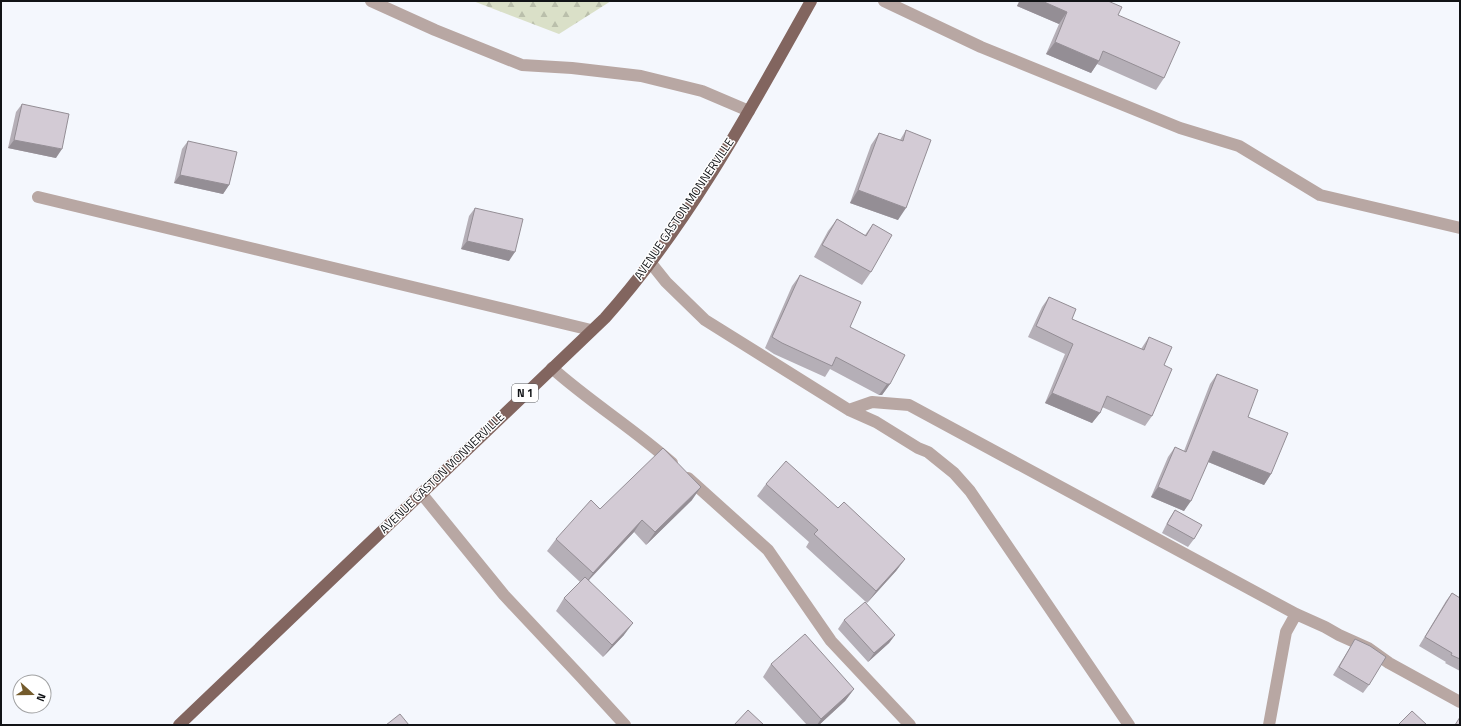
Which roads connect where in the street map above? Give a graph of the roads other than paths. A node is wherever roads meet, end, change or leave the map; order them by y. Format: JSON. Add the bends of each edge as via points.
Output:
{"nodes":[{"id":1,"x":371,"y":1,"type":"edge"},
{"id":2,"x":811,"y":1,"type":"edge"},
{"id":3,"x":884,"y":1,"type":"edge"},
{"id":4,"x":749,"y":112,"type":"junction"},
{"id":5,"x":38,"y":197,"type":"dead end"},
{"id":6,"x":1460,"y":228,"type":"edge"},
{"id":7,"x":650,"y":262,"type":"junction"},
{"id":8,"x":591,"y":330,"type":"junction"},
{"id":9,"x":552,"y":368,"type":"junction"},
{"id":10,"x":849,"y":410,"type":"junction"},
{"id":11,"x":421,"y":493,"type":"junction"},
{"id":12,"x":1296,"y":614,"type":"junction"},
{"id":13,"x":1460,"y":702,"type":"edge"},
{"id":14,"x":179,"y":725,"type":"edge"},
{"id":15,"x":625,"y":725,"type":"edge"},
{"id":16,"x":910,"y":725,"type":"edge"},
{"id":17,"x":1129,"y":725,"type":"edge"},
{"id":18,"x":1269,"y":725,"type":"edge"}],
"edges":[{"from":1,"to":4,"type":"street","via":[[522,65],[641,76],[702,91]]},
{"from":2,"to":4,"type":"main road","name":"AVENUE GASTON MONNERVILLE","number":"N 1"},
{"from":3,"to":6,"type":"street","via":[[980,47],[1180,128],[1239,146],[1320,195]]},
{"from":4,"to":7,"type":"main road","name":"AVENUE GASTON MONNERVILLE","number":"N 1","via":[[687,210]]},
{"from":5,"to":8,"type":"street"},
{"from":7,"to":8,"type":"main road","name":"AVENUE GASTON MONNERVILLE","number":"N 1","via":[[630,290]]},
{"from":7,"to":10,"type":"street","via":[[666,282],[705,320]]},
{"from":8,"to":9,"type":"main road","name":"AVENUE GASTON MONNERVILLE","number":"N 1"},
{"from":9,"to":11,"type":"main road","name":"AVENUE GASTON MONNERVILLE","number":"N 1"},
{"from":9,"to":16,"type":"street","via":[[648,442],[768,550],[831,641]]},
{"from":10,"to":12,"type":"street","via":[[872,402],[909,405]]},
{"from":10,"to":17,"type":"street","via":[[876,422],[928,452],[954,473],[970,491]]},
{"from":11,"to":14,"type":"main road","name":"AVENUE GASTON MONNERVILLE","number":"N 1"},
{"from":11,"to":15,"type":"street","via":[[504,595]]},
{"from":12,"to":13,"type":"street","via":[[1368,648],[1389,663]]},
{"from":12,"to":18,"type":"street","via":[[1286,632]]}]}
